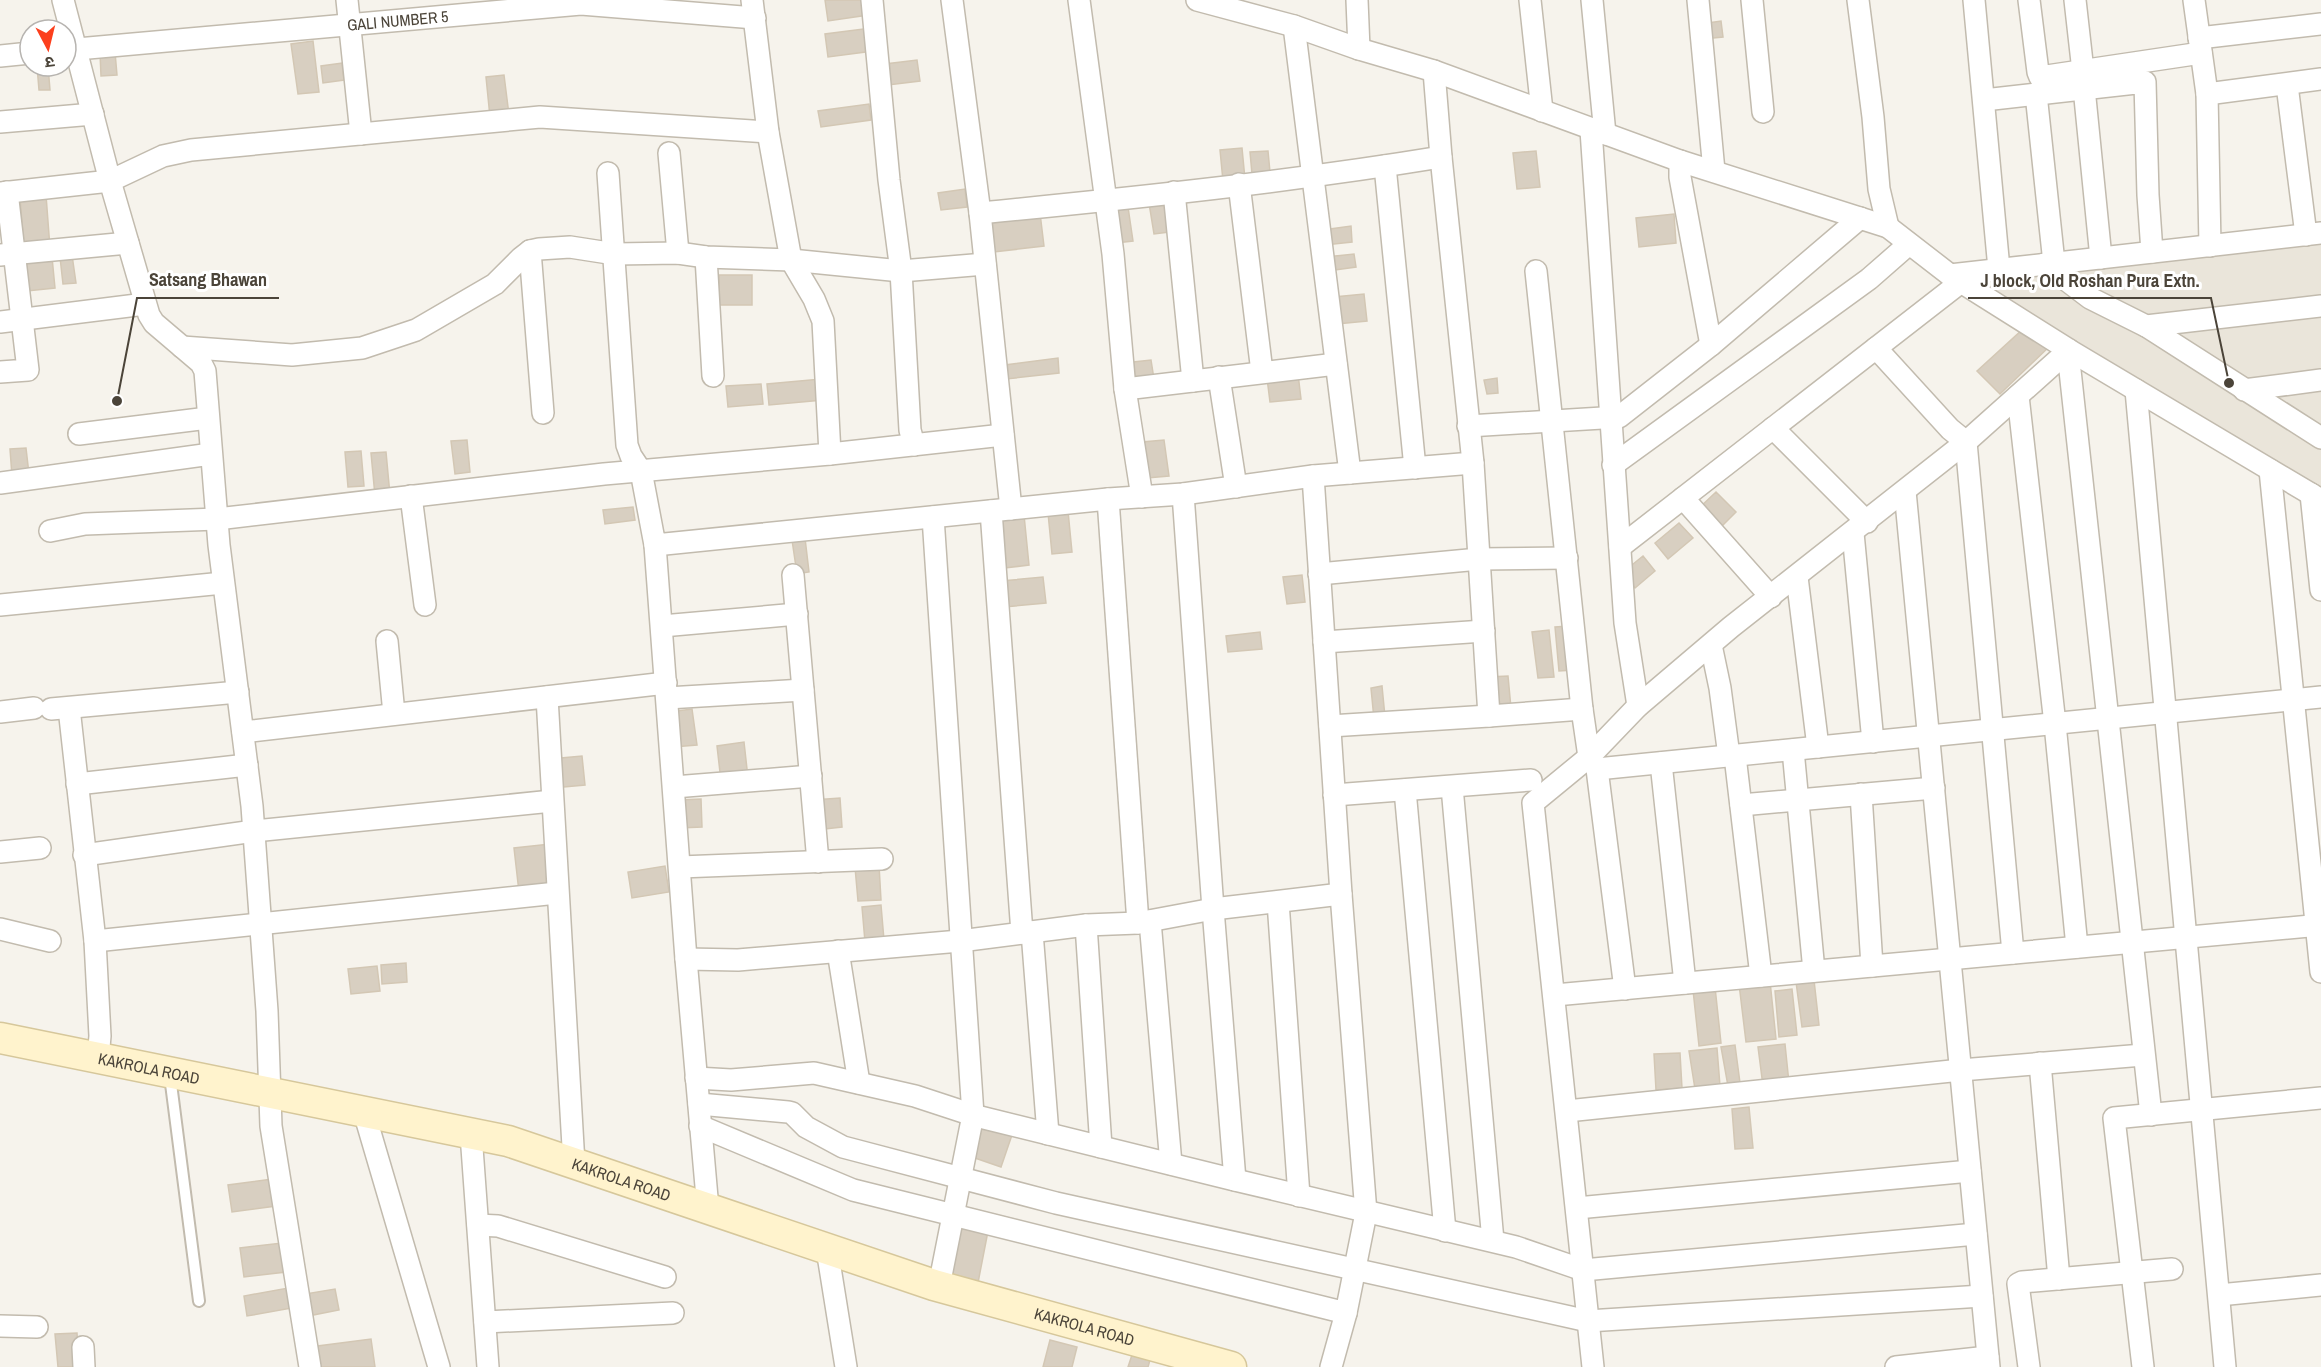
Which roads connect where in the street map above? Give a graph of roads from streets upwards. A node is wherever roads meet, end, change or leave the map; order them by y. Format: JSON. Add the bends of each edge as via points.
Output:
{"nodes":[{"id":1,"x":63,"y":0,"type":"edge"},
{"id":2,"x":347,"y":0,"type":"edge"},
{"id":3,"x":872,"y":0,"type":"edge"},
{"id":4,"x":952,"y":0,"type":"edge"},
{"id":5,"x":1078,"y":0,"type":"edge"},
{"id":6,"x":1197,"y":0,"type":"edge"},
{"id":7,"x":1357,"y":0,"type":"edge"},
{"id":8,"x":1530,"y":0,"type":"edge"},
{"id":9,"x":1592,"y":0,"type":"edge"},
{"id":10,"x":1698,"y":0,"type":"edge"},
{"id":11,"x":1752,"y":0,"type":"edge"},
{"id":12,"x":1858,"y":0,"type":"edge"},
{"id":13,"x":1974,"y":0,"type":"edge"},
{"id":14,"x":2029,"y":0,"type":"edge"},
{"id":15,"x":2075,"y":0,"type":"edge"},
{"id":16,"x":2194,"y":0,"type":"edge"},
{"id":17,"x":1234,"y":6,"type":"edge"},
{"id":18,"x":754,"y":9,"type":"edge"},
{"id":19,"x":66,"y":18,"type":"edge"},
{"id":20,"x":349,"y":24,"type":"junction"},
{"id":21,"x":2321,"y":24,"type":"edge"},
{"id":22,"x":1294,"y":26,"type":"junction"},
{"id":23,"x":2200,"y":45,"type":"junction"},
{"id":24,"x":78,"y":48,"type":"edge"},
{"id":25,"x":1359,"y":49,"type":"junction"},
{"id":26,"x":18,"y":54,"type":"edge"},
{"id":27,"x":0,"y":56,"type":"edge"},
{"id":28,"x":78,"y":70,"type":"edge"},
{"id":29,"x":1434,"y":71,"type":"junction"},
{"id":30,"x":2321,"y":79,"type":"edge"},
{"id":31,"x":2084,"y":80,"type":"junction"},
{"id":32,"x":2287,"y":85,"type":"junction"},
{"id":33,"x":2036,"y":94,"type":"junction"},
{"id":34,"x":2207,"y":94,"type":"junction"},
{"id":35,"x":1984,"y":100,"type":"junction"},
{"id":36,"x":1542,"y":111,"type":"junction"},
{"id":37,"x":1763,"y":112,"type":"dead end"},
{"id":38,"x":93,"y":114,"type":"junction"},
{"id":39,"x":0,"y":122,"type":"edge"},
{"id":40,"x":768,"y":132,"type":"junction"},
{"id":41,"x":1598,"y":132,"type":"junction"},
{"id":42,"x":361,"y":134,"type":"junction"},
{"id":43,"x":669,"y":153,"type":"dead end"},
{"id":44,"x":1441,"y":157,"type":"junction"},
{"id":45,"x":1680,"y":161,"type":"junction"},
{"id":46,"x":1385,"y":166,"type":"junction"},
{"id":47,"x":1714,"y":171,"type":"junction"},
{"id":48,"x":608,"y":174,"type":"dead end"},
{"id":49,"x":1312,"y":175,"type":"junction"},
{"id":50,"x":110,"y":181,"type":"junction"},
{"id":51,"x":1239,"y":184,"type":"junction"},
{"id":52,"x":1174,"y":192,"type":"junction"},
{"id":53,"x":3,"y":193,"type":"edge"},
{"id":54,"x":1106,"y":201,"type":"junction"},
{"id":55,"x":980,"y":213,"type":"junction"},
{"id":56,"x":1860,"y":218,"type":"junction"},
{"id":57,"x":1888,"y":227,"type":"junction"},
{"id":58,"x":2314,"y":234,"type":"edge"},
{"id":59,"x":128,"y":243,"type":"junction"},
{"id":60,"x":1909,"y":244,"type":"junction"},
{"id":61,"x":2210,"y":246,"type":"junction"},
{"id":62,"x":530,"y":251,"type":"junction"},
{"id":63,"x":2152,"y":252,"type":"junction"},
{"id":64,"x":678,"y":253,"type":"junction"},
{"id":65,"x":7,"y":254,"type":"edge"},
{"id":66,"x":615,"y":254,"type":"junction"},
{"id":67,"x":706,"y":257,"type":"junction"},
{"id":68,"x":2101,"y":258,"type":"junction"},
{"id":69,"x":791,"y":260,"type":"junction"},
{"id":70,"x":985,"y":264,"type":"junction"},
{"id":71,"x":2049,"y":264,"type":"junction"},
{"id":72,"x":1999,"y":268,"type":"junction"},
{"id":73,"x":1536,"y":271,"type":"dead end"},
{"id":74,"x":901,"y":272,"type":"junction"},
{"id":75,"x":1956,"y":278,"type":"junction"},
{"id":76,"x":145,"y":304,"type":"junction"},
{"id":77,"x":2321,"y":306,"type":"edge"},
{"id":78,"x":22,"y":319,"type":"junction"},
{"id":79,"x":0,"y":322,"type":"edge"},
{"id":80,"x":2146,"y":326,"type":"junction"},
{"id":81,"x":1712,"y":345,"type":"junction"},
{"id":82,"x":182,"y":347,"type":"junction"},
{"id":83,"x":1876,"y":348,"type":"junction"},
{"id":84,"x":2068,"y":351,"type":"junction"},
{"id":85,"x":1336,"y":364,"type":"junction"},
{"id":86,"x":0,"y":372,"type":"edge"},
{"id":87,"x":1262,"y":372,"type":"junction"},
{"id":88,"x":713,"y":376,"type":"dead end"},
{"id":89,"x":1219,"y":377,"type":"junction"},
{"id":90,"x":2321,"y":380,"type":"edge"},
{"id":91,"x":1193,"y":381,"type":"junction"},
{"id":92,"x":1125,"y":389,"type":"junction"},
{"id":93,"x":2136,"y":390,"type":"junction"},
{"id":94,"x":2244,"y":390,"type":"junction"},
{"id":95,"x":2018,"y":396,"type":"junction"},
{"id":96,"x":543,"y":413,"type":"dead end"},
{"id":97,"x":208,"y":418,"type":"junction"},
{"id":98,"x":1610,"y":419,"type":"junction"},
{"id":99,"x":1553,"y":422,"type":"junction"},
{"id":100,"x":1468,"y":426,"type":"junction"},
{"id":101,"x":1773,"y":428,"type":"junction"},
{"id":102,"x":79,"y":434,"type":"dead end"},
{"id":103,"x":1003,"y":435,"type":"junction"},
{"id":104,"x":2321,"y":438,"type":"edge"},
{"id":105,"x":1966,"y":442,"type":"junction"},
{"id":106,"x":914,"y":445,"type":"junction"},
{"id":107,"x":212,"y":454,"type":"junction"},
{"id":108,"x":830,"y":454,"type":"junction"},
{"id":109,"x":1473,"y":463,"type":"junction"},
{"id":110,"x":1613,"y":465,"type":"junction"},
{"id":111,"x":1415,"y":468,"type":"junction"},
{"id":112,"x":2270,"y":470,"type":"junction"},
{"id":113,"x":641,"y":471,"type":"junction"},
{"id":114,"x":1350,"y":473,"type":"junction"},
{"id":115,"x":1312,"y":476,"type":"junction"},
{"id":116,"x":0,"y":483,"type":"edge"},
{"id":117,"x":1236,"y":487,"type":"junction"},
{"id":118,"x":1905,"y":491,"type":"junction"},
{"id":119,"x":1183,"y":494,"type":"junction"},
{"id":120,"x":411,"y":496,"type":"junction"},
{"id":121,"x":1142,"y":496,"type":"junction"},
{"id":122,"x":2316,"y":497,"type":"edge"},
{"id":123,"x":1683,"y":498,"type":"junction"},
{"id":124,"x":1108,"y":499,"type":"junction"},
{"id":125,"x":1001,"y":510,"type":"junction"},
{"id":126,"x":933,"y":517,"type":"junction"},
{"id":127,"x":217,"y":519,"type":"junction"},
{"id":128,"x":1860,"y":527,"type":"junction"},
{"id":129,"x":50,"y":531,"type":"dead end"},
{"id":130,"x":655,"y":545,"type":"junction"},
{"id":131,"x":1620,"y":547,"type":"junction"},
{"id":132,"x":1567,"y":558,"type":"junction"},
{"id":133,"x":1479,"y":559,"type":"junction"},
{"id":134,"x":1319,"y":574,"type":"junction"},
{"id":135,"x":793,"y":575,"type":"dead end"},
{"id":136,"x":1797,"y":577,"type":"junction"},
{"id":137,"x":223,"y":583,"type":"junction"},
{"id":138,"x":2321,"y":590,"type":"edge"},
{"id":139,"x":1771,"y":597,"type":"junction"},
{"id":140,"x":0,"y":605,"type":"edge"},
{"id":141,"x":425,"y":605,"type":"dead end"},
{"id":142,"x":796,"y":614,"type":"junction"},
{"id":143,"x":662,"y":627,"type":"junction"},
{"id":144,"x":1484,"y":631,"type":"junction"},
{"id":145,"x":387,"y":641,"type":"dead end"},
{"id":146,"x":1324,"y":642,"type":"junction"},
{"id":147,"x":1711,"y":645,"type":"junction"},
{"id":148,"x":803,"y":690,"type":"junction"},
{"id":149,"x":667,"y":691,"type":"junction"},
{"id":150,"x":238,"y":693,"type":"junction"},
{"id":151,"x":547,"y":697,"type":"junction"},
{"id":152,"x":2321,"y":697,"type":"edge"},
{"id":153,"x":2293,"y":700,"type":"junction"},
{"id":154,"x":1638,"y":706,"type":"junction"},
{"id":155,"x":51,"y":708,"type":"junction"},
{"id":156,"x":1582,"y":709,"type":"junction"},
{"id":157,"x":0,"y":712,"type":"edge"},
{"id":158,"x":2166,"y":713,"type":"junction"},
{"id":159,"x":394,"y":714,"type":"junction"},
{"id":160,"x":1489,"y":716,"type":"junction"},
{"id":161,"x":2107,"y":718,"type":"junction"},
{"id":162,"x":2055,"y":724,"type":"junction"},
{"id":163,"x":1330,"y":726,"type":"junction"},
{"id":164,"x":1993,"y":730,"type":"junction"},
{"id":165,"x":243,"y":732,"type":"junction"},
{"id":166,"x":1929,"y":736,"type":"junction"},
{"id":167,"x":1873,"y":742,"type":"junction"},
{"id":168,"x":1818,"y":747,"type":"junction"},
{"id":169,"x":1793,"y":750,"type":"junction"},
{"id":170,"x":1732,"y":756,"type":"junction"},
{"id":171,"x":1593,"y":763,"type":"junction"},
{"id":172,"x":1661,"y":763,"type":"junction"},
{"id":173,"x":247,"y":765,"type":"junction"},
{"id":174,"x":811,"y":776,"type":"junction"},
{"id":175,"x":1531,"y":780,"type":"dead end"},
{"id":176,"x":77,"y":784,"type":"junction"},
{"id":177,"x":674,"y":787,"type":"junction"},
{"id":178,"x":1452,"y":787,"type":"junction"},
{"id":179,"x":1934,"y":788,"type":"junction"},
{"id":180,"x":1405,"y":790,"type":"junction"},
{"id":181,"x":1861,"y":794,"type":"junction"},
{"id":182,"x":1334,"y":795,"type":"junction"},
{"id":183,"x":1798,"y":800,"type":"junction"},
{"id":184,"x":552,"y":801,"type":"junction"},
{"id":185,"x":1741,"y":805,"type":"junction"},
{"id":186,"x":254,"y":831,"type":"junction"},
{"id":187,"x":40,"y":848,"type":"dead end"},
{"id":188,"x":0,"y":852,"type":"edge"},
{"id":189,"x":84,"y":855,"type":"junction"},
{"id":190,"x":882,"y":859,"type":"dead end"},
{"id":191,"x":818,"y":862,"type":"junction"},
{"id":192,"x":680,"y":867,"type":"junction"},
{"id":193,"x":557,"y":893,"type":"junction"},
{"id":194,"x":1341,"y":894,"type":"junction"},
{"id":195,"x":1278,"y":902,"type":"junction"},
{"id":196,"x":1213,"y":909,"type":"junction"},
{"id":197,"x":1144,"y":922,"type":"junction"},
{"id":198,"x":261,"y":924,"type":"junction"},
{"id":199,"x":1086,"y":925,"type":"junction"},
{"id":200,"x":2319,"y":925,"type":"edge"},
{"id":201,"x":0,"y":929,"type":"edge"},
{"id":202,"x":1027,"y":932,"type":"junction"},
{"id":203,"x":2186,"y":937,"type":"junction"},
{"id":204,"x":95,"y":940,"type":"junction"},
{"id":205,"x":50,"y":941,"type":"dead end"},
{"id":206,"x":960,"y":941,"type":"junction"},
{"id":207,"x":2132,"y":942,"type":"junction"},
{"id":208,"x":2077,"y":947,"type":"junction"},
{"id":209,"x":838,"y":951,"type":"junction"},
{"id":210,"x":2013,"y":953,"type":"junction"},
{"id":211,"x":686,"y":959,"type":"junction"},
{"id":212,"x":1950,"y":959,"type":"junction"},
{"id":213,"x":1872,"y":966,"type":"junction"},
{"id":214,"x":1814,"y":971,"type":"junction"},
{"id":215,"x":2321,"y":972,"type":"edge"},
{"id":216,"x":1761,"y":976,"type":"junction"},
{"id":217,"x":1685,"y":983,"type":"junction"},
{"id":218,"x":1624,"y":988,"type":"junction"},
{"id":219,"x":1554,"y":995,"type":"junction"},
{"id":220,"x":0,"y":1038,"type":"edge"},
{"id":221,"x":2143,"y":1055,"type":"junction"},
{"id":222,"x":98,"y":1058,"type":"junction"},
{"id":223,"x":2040,"y":1063,"type":"junction"},
{"id":224,"x":1960,"y":1070,"type":"junction"},
{"id":225,"x":696,"y":1078,"type":"junction"},
{"id":226,"x":859,"y":1083,"type":"junction"},
{"id":227,"x":271,"y":1093,"type":"junction"},
{"id":228,"x":2321,"y":1098,"type":"edge"},
{"id":229,"x":699,"y":1104,"type":"junction"},
{"id":230,"x":2202,"y":1110,"type":"junction"},
{"id":231,"x":1567,"y":1111,"type":"junction"},
{"id":232,"x":364,"y":1112,"type":"junction"},
{"id":233,"x":973,"y":1115,"type":"junction"},
{"id":234,"x":2151,"y":1115,"type":"junction"},
{"id":235,"x":700,"y":1126,"type":"junction"},
{"id":236,"x":471,"y":1134,"type":"junction"},
{"id":237,"x":1048,"y":1134,"type":"junction"},
{"id":238,"x":1101,"y":1147,"type":"junction"},
{"id":239,"x":574,"y":1164,"type":"junction"},
{"id":240,"x":1171,"y":1164,"type":"junction"},
{"id":241,"x":1970,"y":1171,"type":"junction"},
{"id":242,"x":961,"y":1178,"type":"junction"},
{"id":243,"x":1235,"y":1180,"type":"junction"},
{"id":244,"x":1299,"y":1196,"type":"junction"},
{"id":245,"x":1576,"y":1208,"type":"junction"},
{"id":246,"x":708,"y":1209,"type":"junction"},
{"id":247,"x":953,"y":1213,"type":"junction"},
{"id":248,"x":1366,"y":1213,"type":"junction"},
{"id":249,"x":478,"y":1225,"type":"junction"},
{"id":250,"x":1445,"y":1231,"type":"junction"},
{"id":251,"x":1976,"y":1234,"type":"junction"},
{"id":252,"x":1493,"y":1241,"type":"junction"},
{"id":253,"x":827,"y":1249,"type":"junction"},
{"id":254,"x":1355,"y":1268,"type":"junction"},
{"id":255,"x":2172,"y":1269,"type":"dead end"},
{"id":256,"x":1583,"y":1270,"type":"junction"},
{"id":257,"x":2132,"y":1274,"type":"junction"},
{"id":258,"x":665,"y":1277,"type":"dead end"},
{"id":259,"x":2059,"y":1279,"type":"junction"},
{"id":260,"x":2321,"y":1285,"type":"edge"},
{"id":261,"x":939,"y":1286,"type":"junction"},
{"id":262,"x":2219,"y":1295,"type":"junction"},
{"id":263,"x":1982,"y":1296,"type":"junction"},
{"id":264,"x":673,"y":1313,"type":"dead end"},
{"id":265,"x":1346,"y":1313,"type":"junction"},
{"id":266,"x":485,"y":1322,"type":"junction"},
{"id":267,"x":1588,"y":1322,"type":"junction"},
{"id":268,"x":0,"y":1326,"type":"edge"},
{"id":269,"x":37,"y":1327,"type":"dead end"},
{"id":270,"x":1988,"y":1362,"type":"edge"},
{"id":271,"x":1216,"y":1365,"type":"edge"},
{"id":272,"x":310,"y":1367,"type":"edge"},
{"id":273,"x":439,"y":1367,"type":"edge"},
{"id":274,"x":488,"y":1367,"type":"edge"},
{"id":275,"x":846,"y":1367,"type":"edge"},
{"id":276,"x":1330,"y":1367,"type":"edge"},
{"id":277,"x":1593,"y":1367,"type":"edge"},
{"id":278,"x":1896,"y":1367,"type":"edge"},
{"id":279,"x":2029,"y":1367,"type":"edge"},
{"id":280,"x":2143,"y":1367,"type":"edge"},
{"id":281,"x":2225,"y":1367,"type":"edge"}],
"edges":[{"from":1,"to":19,"type":"street"},
{"from":2,"to":20,"type":"street"},
{"from":3,"to":74,"type":"street"},
{"from":4,"to":55,"type":"street"},
{"from":5,"to":54,"type":"street"},
{"from":6,"to":17,"type":"street"},
{"from":7,"to":25,"type":"street"},
{"from":8,"to":36,"type":"street"},
{"from":9,"to":41,"type":"street"},
{"from":10,"to":47,"type":"street"},
{"from":11,"to":37,"type":"street"},
{"from":12,"to":57,"type":"street","via":[[1879,189]]},
{"from":13,"to":35,"type":"street"},
{"from":14,"to":31,"type":"street","via":[[2038,75]]},
{"from":15,"to":31,"type":"street"},
{"from":16,"to":23,"type":"street"},
{"from":17,"to":22,"type":"street"},
{"from":18,"to":20,"type":"street","name":"GALI NUMBER 5","via":[[581,4]]},
{"from":18,"to":40,"type":"street"},
{"from":20,"to":24,"type":"street","name":"GALI NUMBER 5"},
{"from":20,"to":42,"type":"street"},
{"from":21,"to":23,"type":"street"},
{"from":22,"to":25,"type":"street"},
{"from":22,"to":49,"type":"street"},
{"from":23,"to":31,"type":"street"},
{"from":23,"to":34,"type":"street"},
{"from":25,"to":29,"type":"street"},
{"from":26,"to":27,"type":"street"},
{"from":28,"to":38,"type":"street"},
{"from":29,"to":36,"type":"street"},
{"from":29,"to":44,"type":"street"},
{"from":30,"to":32,"type":"street"},
{"from":31,"to":33,"type":"street"},
{"from":31,"to":63,"type":"street","via":[[2145,82]]},
{"from":31,"to":68,"type":"street"},
{"from":32,"to":34,"type":"street"},
{"from":32,"to":58,"type":"street"},
{"from":33,"to":35,"type":"street"},
{"from":33,"to":71,"type":"street"},
{"from":34,"to":61,"type":"street"},
{"from":35,"to":72,"type":"street"},
{"from":36,"to":41,"type":"street"},
{"from":38,"to":39,"type":"street"},
{"from":38,"to":50,"type":"street"},
{"from":40,"to":42,"type":"street","via":[[540,117]]},
{"from":40,"to":69,"type":"street"},
{"from":41,"to":45,"type":"street"},
{"from":41,"to":98,"type":"street"},
{"from":42,"to":50,"type":"street","via":[[191,150],[163,156]]},
{"from":43,"to":64,"type":"street"},
{"from":44,"to":46,"type":"street"},
{"from":44,"to":100,"type":"street"},
{"from":45,"to":47,"type":"street"},
{"from":45,"to":81,"type":"street"},
{"from":46,"to":49,"type":"street"},
{"from":46,"to":111,"type":"street"},
{"from":47,"to":56,"type":"street"},
{"from":48,"to":66,"type":"street"},
{"from":49,"to":51,"type":"street"},
{"from":49,"to":85,"type":"street"},
{"from":50,"to":53,"type":"street"},
{"from":50,"to":59,"type":"street"},
{"from":51,"to":52,"type":"street"},
{"from":51,"to":87,"type":"street"},
{"from":52,"to":54,"type":"street"},
{"from":52,"to":91,"type":"street"},
{"from":53,"to":65,"type":"street"},
{"from":54,"to":55,"type":"street"},
{"from":54,"to":92,"type":"street"},
{"from":55,"to":70,"type":"street"},
{"from":56,"to":57,"type":"street"},
{"from":56,"to":81,"type":"street"},
{"from":57,"to":60,"type":"street"},
{"from":58,"to":61,"type":"street"},
{"from":59,"to":65,"type":"street"},
{"from":59,"to":76,"type":"street"},
{"from":60,"to":75,"type":"street"},
{"from":60,"to":110,"type":"street","via":[[1869,279]]},
{"from":61,"to":63,"type":"street"},
{"from":62,"to":66,"type":"street","via":[[570,247]]},
{"from":62,"to":82,"type":"street","via":[[495,284],[416,330],[362,348],[292,355]]},
{"from":62,"to":96,"type":"street"},
{"from":63,"to":68,"type":"street"},
{"from":64,"to":66,"type":"street"},
{"from":64,"to":67,"type":"street"},
{"from":65,"to":78,"type":"street"},
{"from":66,"to":113,"type":"street","via":[[627,445]]},
{"from":67,"to":69,"type":"street"},
{"from":67,"to":88,"type":"street"},
{"from":68,"to":71,"type":"street"},
{"from":69,"to":74,"type":"street"},
{"from":69,"to":108,"type":"street","via":[[823,321]]},
{"from":70,"to":74,"type":"street"},
{"from":70,"to":103,"type":"street"},
{"from":71,"to":72,"type":"street"},
{"from":71,"to":80,"type":"street","via":[[2090,298]]},
{"from":72,"to":75,"type":"street"},
{"from":73,"to":99,"type":"street"},
{"from":74,"to":106,"type":"street"},
{"from":75,"to":83,"type":"street"},
{"from":75,"to":84,"type":"street"},
{"from":76,"to":78,"type":"street"},
{"from":76,"to":82,"type":"street","via":[[154,323]]},
{"from":77,"to":80,"type":"street"},
{"from":78,"to":79,"type":"street"},
{"from":78,"to":86,"type":"street","via":[[28,370]]},
{"from":80,"to":94,"type":"street"},
{"from":81,"to":98,"type":"street","via":[[1623,415]]},
{"from":82,"to":97,"type":"street","via":[[201,363],[204,371]]},
{"from":83,"to":101,"type":"street"},
{"from":83,"to":105,"type":"street"},
{"from":84,"to":93,"type":"street"},
{"from":84,"to":95,"type":"street"},
{"from":84,"to":161,"type":"street"},
{"from":85,"to":87,"type":"street"},
{"from":85,"to":114,"type":"street"},
{"from":87,"to":89,"type":"street"},
{"from":89,"to":91,"type":"street"},
{"from":89,"to":117,"type":"street"},
{"from":90,"to":94,"type":"street"},
{"from":91,"to":92,"type":"street"},
{"from":92,"to":121,"type":"street"},
{"from":93,"to":112,"type":"street"},
{"from":93,"to":158,"type":"street"},
{"from":94,"to":104,"type":"street"},
{"from":95,"to":105,"type":"street"},
{"from":95,"to":162,"type":"street"},
{"from":97,"to":102,"type":"street"},
{"from":97,"to":107,"type":"street"},
{"from":98,"to":99,"type":"street"},
{"from":98,"to":110,"type":"street"},
{"from":99,"to":100,"type":"street"},
{"from":99,"to":132,"type":"street"},
{"from":100,"to":109,"type":"street"},
{"from":101,"to":123,"type":"street"},
{"from":101,"to":128,"type":"street"},
{"from":103,"to":106,"type":"street"},
{"from":103,"to":125,"type":"street"},
{"from":105,"to":118,"type":"street"},
{"from":105,"to":164,"type":"street"},
{"from":106,"to":108,"type":"street"},
{"from":107,"to":116,"type":"street"},
{"from":107,"to":127,"type":"street"},
{"from":108,"to":113,"type":"street"},
{"from":109,"to":111,"type":"street"},
{"from":109,"to":133,"type":"street"},
{"from":110,"to":131,"type":"street"},
{"from":111,"to":114,"type":"street"},
{"from":112,"to":122,"type":"street"},
{"from":112,"to":153,"type":"street"},
{"from":113,"to":120,"type":"street"},
{"from":113,"to":130,"type":"street"},
{"from":114,"to":115,"type":"street"},
{"from":115,"to":117,"type":"street"},
{"from":115,"to":134,"type":"street"},
{"from":117,"to":119,"type":"street"},
{"from":118,"to":128,"type":"street"},
{"from":118,"to":166,"type":"street"},
{"from":119,"to":121,"type":"street"},
{"from":119,"to":196,"type":"street"},
{"from":120,"to":127,"type":"street"},
{"from":120,"to":141,"type":"street"},
{"from":121,"to":124,"type":"street"},
{"from":122,"to":138,"type":"street"},
{"from":123,"to":131,"type":"street"},
{"from":123,"to":139,"type":"street"},
{"from":124,"to":125,"type":"street"},
{"from":124,"to":197,"type":"street"},
{"from":125,"to":126,"type":"street"},
{"from":125,"to":202,"type":"street"},
{"from":126,"to":130,"type":"street"},
{"from":126,"to":206,"type":"street"},
{"from":127,"to":129,"type":"street","via":[[86,524]]},
{"from":127,"to":137,"type":"street"},
{"from":128,"to":136,"type":"street"},
{"from":128,"to":167,"type":"street"},
{"from":130,"to":143,"type":"street"},
{"from":131,"to":154,"type":"street","via":[[1625,623]]},
{"from":132,"to":133,"type":"street"},
{"from":132,"to":156,"type":"street"},
{"from":133,"to":134,"type":"street"},
{"from":133,"to":144,"type":"street"},
{"from":134,"to":146,"type":"street"},
{"from":135,"to":142,"type":"street"},
{"from":136,"to":139,"type":"street"},
{"from":136,"to":168,"type":"street"},
{"from":137,"to":140,"type":"street"},
{"from":137,"to":150,"type":"street"},
{"from":139,"to":147,"type":"street"},
{"from":142,"to":143,"type":"street"},
{"from":142,"to":148,"type":"street"},
{"from":143,"to":149,"type":"street"},
{"from":144,"to":146,"type":"street"},
{"from":144,"to":160,"type":"street"},
{"from":145,"to":159,"type":"street"},
{"from":146,"to":163,"type":"street"},
{"from":147,"to":154,"type":"street"},
{"from":147,"to":170,"type":"street"},
{"from":148,"to":149,"type":"street"},
{"from":148,"to":174,"type":"street"},
{"from":149,"to":151,"type":"street"},
{"from":149,"to":177,"type":"street"},
{"from":150,"to":155,"type":"street"},
{"from":150,"to":165,"type":"street"},
{"from":151,"to":159,"type":"street"},
{"from":151,"to":184,"type":"street"},
{"from":152,"to":153,"type":"street"},
{"from":153,"to":158,"type":"street"},
{"from":153,"to":200,"type":"street"},
{"from":154,"to":171,"type":"street"},
{"from":155,"to":157,"type":"street"},
{"from":155,"to":176,"type":"street"},
{"from":156,"to":160,"type":"street"},
{"from":156,"to":171,"type":"street"},
{"from":158,"to":161,"type":"street"},
{"from":158,"to":203,"type":"street"},
{"from":159,"to":165,"type":"street"},
{"from":160,"to":163,"type":"street"},
{"from":161,"to":162,"type":"street"},
{"from":161,"to":207,"type":"street"},
{"from":162,"to":164,"type":"street"},
{"from":162,"to":208,"type":"street"},
{"from":163,"to":182,"type":"street"},
{"from":164,"to":166,"type":"street"},
{"from":164,"to":210,"type":"street"},
{"from":165,"to":173,"type":"street"},
{"from":166,"to":167,"type":"street"},
{"from":166,"to":179,"type":"street"},
{"from":167,"to":168,"type":"street"},
{"from":168,"to":169,"type":"street"},
{"from":169,"to":170,"type":"street"},
{"from":169,"to":183,"type":"street"},
{"from":170,"to":172,"type":"street"},
{"from":170,"to":185,"type":"street"},
{"from":171,"to":172,"type":"street"},
{"from":171,"to":218,"type":"street"},
{"from":171,"to":219,"type":"street","via":[[1533,803]]},
{"from":172,"to":217,"type":"street"},
{"from":173,"to":176,"type":"street"},
{"from":173,"to":186,"type":"street"},
{"from":174,"to":177,"type":"street"},
{"from":174,"to":191,"type":"street"},
{"from":175,"to":178,"type":"street"},
{"from":176,"to":189,"type":"street"},
{"from":177,"to":192,"type":"street"},
{"from":178,"to":180,"type":"street"},
{"from":178,"to":252,"type":"street"},
{"from":179,"to":181,"type":"street"},
{"from":179,"to":212,"type":"street"},
{"from":180,"to":182,"type":"street"},
{"from":180,"to":250,"type":"street"},
{"from":181,"to":183,"type":"street"},
{"from":181,"to":213,"type":"street"},
{"from":182,"to":194,"type":"street"},
{"from":183,"to":185,"type":"street"},
{"from":183,"to":214,"type":"street"},
{"from":184,"to":186,"type":"street"},
{"from":184,"to":193,"type":"street"},
{"from":185,"to":216,"type":"street"},
{"from":186,"to":189,"type":"street"},
{"from":186,"to":198,"type":"street"},
{"from":187,"to":188,"type":"street"},
{"from":189,"to":204,"type":"street"},
{"from":190,"to":191,"type":"street"},
{"from":191,"to":192,"type":"street"},
{"from":192,"to":211,"type":"street"},
{"from":193,"to":198,"type":"street"},
{"from":193,"to":239,"type":"street"},
{"from":194,"to":195,"type":"street"},
{"from":194,"to":248,"type":"street"},
{"from":195,"to":196,"type":"street"},
{"from":195,"to":244,"type":"street"},
{"from":196,"to":197,"type":"street"},
{"from":196,"to":243,"type":"street"},
{"from":197,"to":199,"type":"street"},
{"from":197,"to":240,"type":"street"},
{"from":198,"to":204,"type":"street"},
{"from":198,"to":227,"type":"street"},
{"from":199,"to":202,"type":"street"},
{"from":199,"to":238,"type":"street"},
{"from":200,"to":203,"type":"street"},
{"from":200,"to":215,"type":"street"},
{"from":201,"to":205,"type":"street"},
{"from":202,"to":206,"type":"street"},
{"from":202,"to":237,"type":"street"},
{"from":203,"to":207,"type":"street"},
{"from":203,"to":230,"type":"street"},
{"from":204,"to":222,"type":"street"},
{"from":206,"to":209,"type":"street"},
{"from":206,"to":233,"type":"street"},
{"from":207,"to":208,"type":"street"},
{"from":207,"to":221,"type":"street"},
{"from":208,"to":210,"type":"street"},
{"from":209,"to":211,"type":"street","via":[[738,960]]},
{"from":209,"to":226,"type":"street"},
{"from":210,"to":212,"type":"street"},
{"from":211,"to":225,"type":"street"},
{"from":212,"to":213,"type":"street"},
{"from":212,"to":224,"type":"street"},
{"from":213,"to":214,"type":"street"},
{"from":214,"to":216,"type":"street"},
{"from":216,"to":217,"type":"street"},
{"from":217,"to":218,"type":"street"},
{"from":218,"to":219,"type":"street"},
{"from":219,"to":231,"type":"street"},
{"from":220,"to":222,"type":"street","name":"KAKROLA ROAD"},
{"from":221,"to":223,"type":"street"},
{"from":221,"to":234,"type":"street"},
{"from":222,"to":227,"type":"street","name":"KAKROLA ROAD"},
{"from":223,"to":224,"type":"street"},
{"from":223,"to":259,"type":"street"},
{"from":224,"to":231,"type":"street"},
{"from":224,"to":241,"type":"street"},
{"from":225,"to":226,"type":"street","via":[[731,1080],[814,1073]]},
{"from":225,"to":229,"type":"street"},
{"from":226,"to":233,"type":"street"},
{"from":227,"to":232,"type":"street","name":"KAKROLA ROAD"},
{"from":227,"to":272,"type":"street","via":[[271,1126]]},
{"from":228,"to":230,"type":"street"},
{"from":229,"to":235,"type":"street"},
{"from":229,"to":242,"type":"street","via":[[792,1113],[806,1127],[843,1147]]},
{"from":230,"to":234,"type":"street"},
{"from":230,"to":262,"type":"street"},
{"from":231,"to":245,"type":"street"},
{"from":232,"to":236,"type":"street","name":"KAKROLA ROAD"},
{"from":232,"to":273,"type":"street"},
{"from":233,"to":237,"type":"street"},
{"from":233,"to":242,"type":"street"},
{"from":234,"to":257,"type":"street","via":[[2114,1118]]},
{"from":235,"to":246,"type":"street"},
{"from":235,"to":247,"type":"street","via":[[853,1190]]},
{"from":236,"to":239,"type":"street","name":"KAKROLA ROAD"},
{"from":236,"to":249,"type":"street"},
{"from":237,"to":238,"type":"street"},
{"from":238,"to":240,"type":"street"},
{"from":239,"to":246,"type":"street","name":"KAKROLA ROAD"},
{"from":240,"to":243,"type":"street"},
{"from":241,"to":245,"type":"street"},
{"from":241,"to":251,"type":"street"},
{"from":242,"to":247,"type":"street"},
{"from":242,"to":254,"type":"street","via":[[1056,1203]]},
{"from":243,"to":244,"type":"street"},
{"from":244,"to":248,"type":"street"},
{"from":245,"to":256,"type":"street"},
{"from":246,"to":253,"type":"street","name":"KAKROLA ROAD"},
{"from":247,"to":261,"type":"street"},
{"from":247,"to":265,"type":"street"},
{"from":248,"to":250,"type":"street"},
{"from":248,"to":254,"type":"street"},
{"from":249,"to":258,"type":"street","via":[[498,1226]]},
{"from":249,"to":266,"type":"street"},
{"from":250,"to":252,"type":"street"},
{"from":251,"to":256,"type":"street"},
{"from":251,"to":263,"type":"street"},
{"from":252,"to":256,"type":"street"},
{"from":253,"to":261,"type":"street","name":"KAKROLA ROAD"},
{"from":253,"to":275,"type":"street"},
{"from":254,"to":265,"type":"street"},
{"from":254,"to":267,"type":"street"},
{"from":255,"to":257,"type":"street"},
{"from":256,"to":267,"type":"street"},
{"from":257,"to":259,"type":"street"},
{"from":257,"to":280,"type":"street"},
{"from":259,"to":279,"type":"street","via":[[2018,1284]]},
{"from":260,"to":262,"type":"street"},
{"from":261,"to":271,"type":"street","name":"KAKROLA ROAD"},
{"from":262,"to":281,"type":"street"},
{"from":263,"to":267,"type":"street"},
{"from":263,"to":270,"type":"street"},
{"from":264,"to":266,"type":"street"},
{"from":265,"to":276,"type":"street"},
{"from":266,"to":274,"type":"street"},
{"from":267,"to":277,"type":"street"},
{"from":268,"to":269,"type":"street"},
{"from":270,"to":278,"type":"street"}]}
